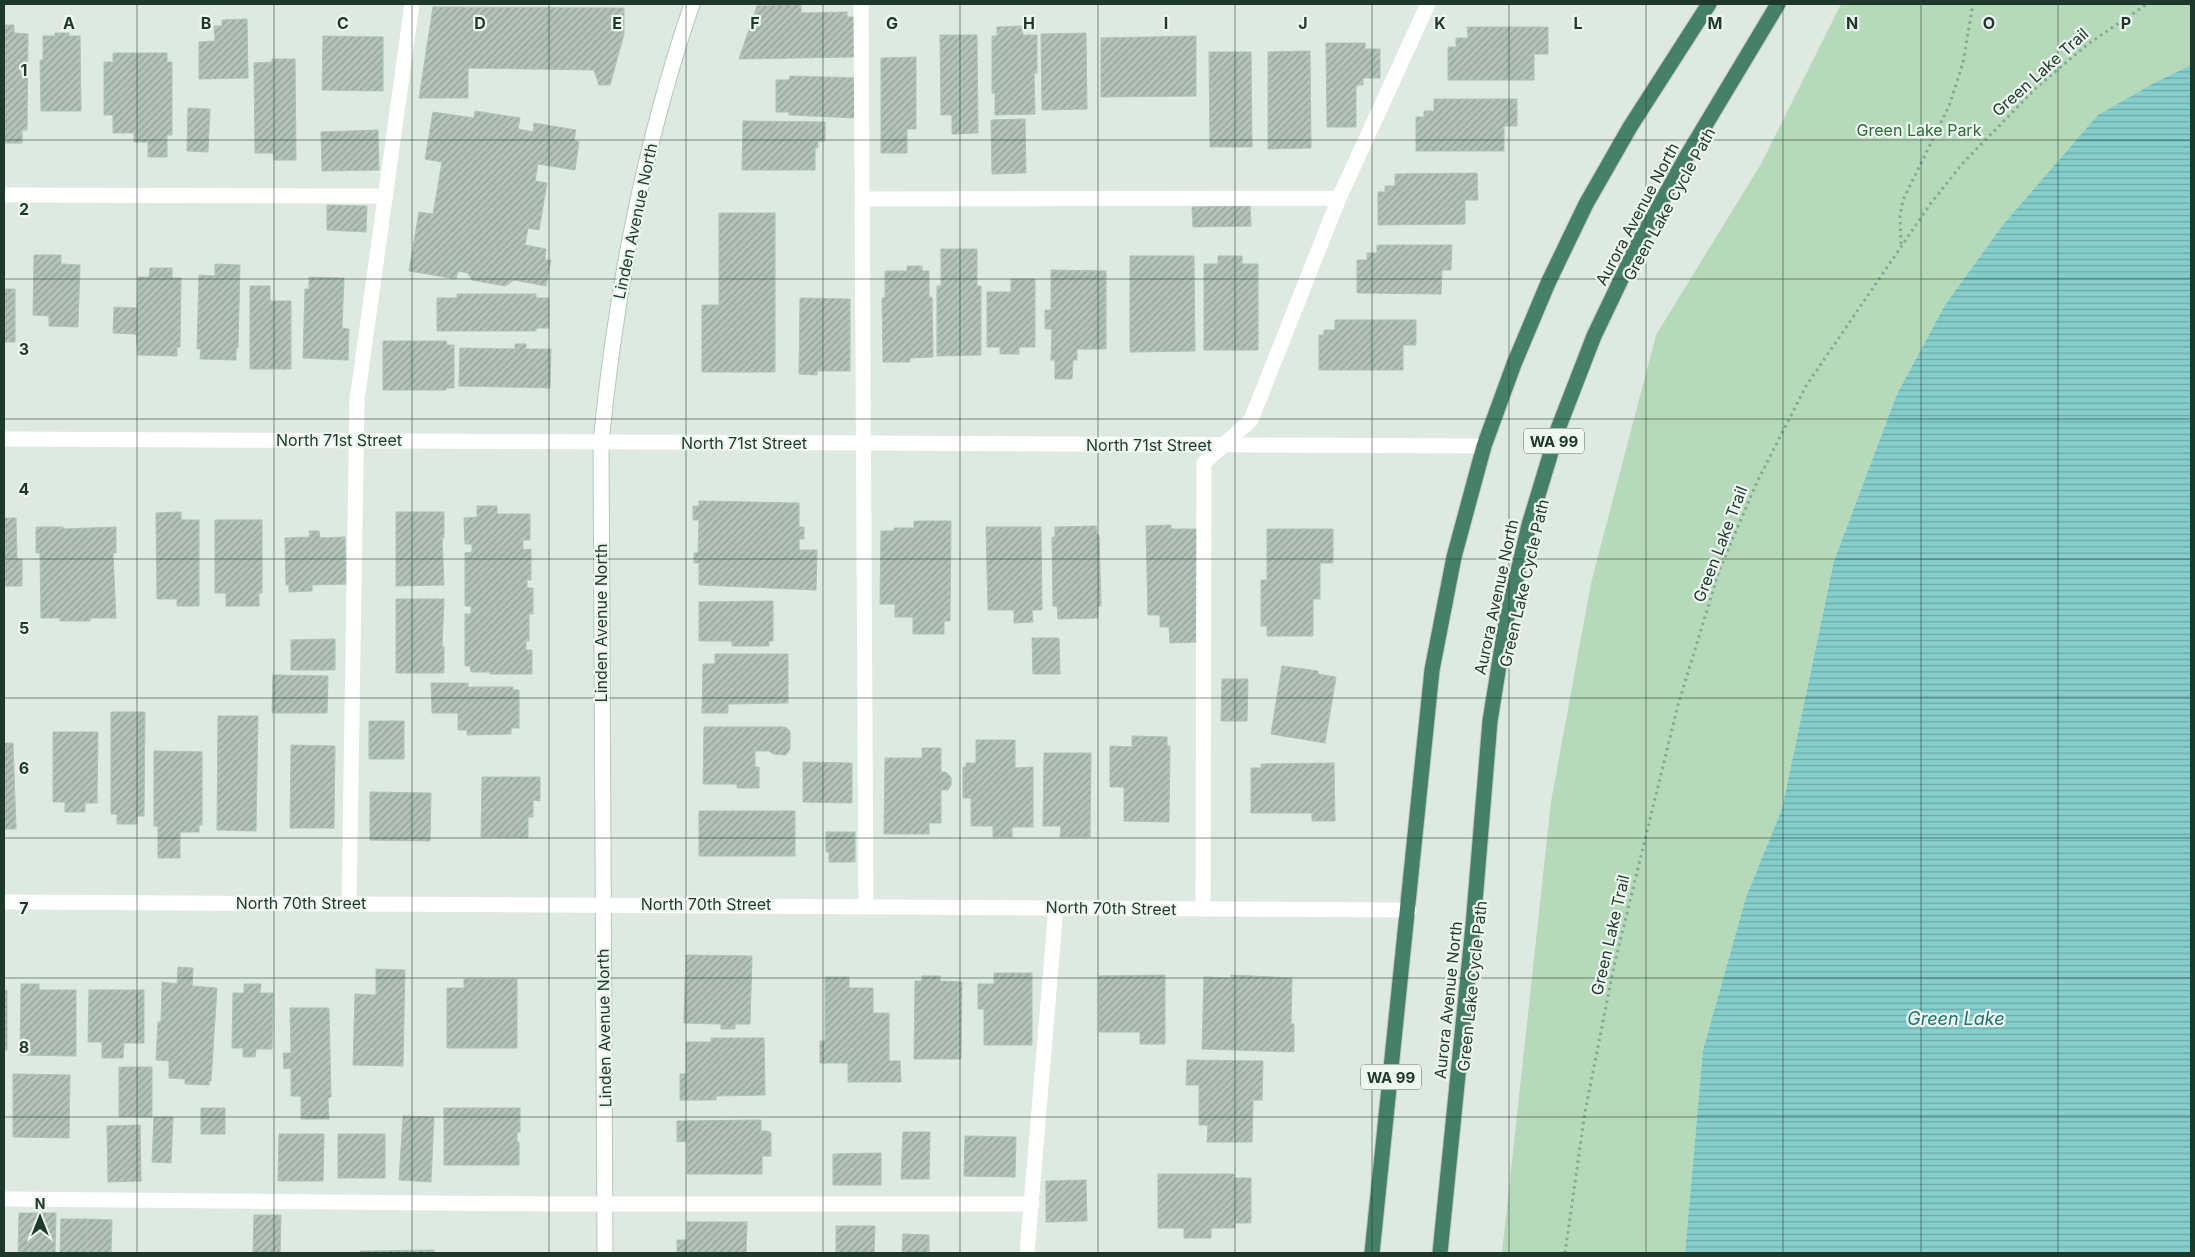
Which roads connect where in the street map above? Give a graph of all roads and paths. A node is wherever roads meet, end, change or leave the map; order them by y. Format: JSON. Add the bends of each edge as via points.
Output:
{"nodes":[{"id":1,"x":412,"y":4,"type":"edge"},
{"id":2,"x":692,"y":4,"type":"edge"},
{"id":3,"x":861,"y":4,"type":"edge"},
{"id":4,"x":1428,"y":4,"type":"edge"},
{"id":5,"x":1709,"y":4,"type":"edge"},
{"id":6,"x":1778,"y":4,"type":"edge"},
{"id":7,"x":1973,"y":4,"type":"edge"},
{"id":8,"x":2147,"y":4,"type":"edge"},
{"id":9,"x":4,"y":195,"type":"edge"},
{"id":10,"x":386,"y":196,"type":"junction"},
{"id":11,"x":1340,"y":198,"type":"junction"},
{"id":12,"x":862,"y":199,"type":"junction"},
{"id":13,"x":1902,"y":245,"type":"junction"},
{"id":14,"x":4,"y":439,"type":"edge"},
{"id":15,"x":356,"y":440,"type":"junction"},
{"id":16,"x":601,"y":442,"type":"junction"},
{"id":17,"x":864,"y":443,"type":"junction"},
{"id":18,"x":1223,"y":445,"type":"junction"},
{"id":19,"x":1484,"y":446,"type":"junction"},
{"id":20,"x":4,"y":902,"type":"edge"},
{"id":21,"x":349,"y":903,"type":"junction"},
{"id":22,"x":866,"y":904,"type":"junction"},
{"id":23,"x":602,"y":905,"type":"junction"},
{"id":24,"x":1056,"y":907,"type":"junction"},
{"id":25,"x":1203,"y":909,"type":"junction"},
{"id":26,"x":1409,"y":910,"type":"junction"},
{"id":27,"x":4,"y":1199,"type":"edge"},
{"id":28,"x":606,"y":1204,"type":"junction"},
{"id":29,"x":1032,"y":1204,"type":"junction"},
{"id":30,"x":605,"y":1253,"type":"edge"},
{"id":31,"x":1027,"y":1253,"type":"edge"},
{"id":32,"x":1372,"y":1253,"type":"edge"},
{"id":33,"x":1440,"y":1253,"type":"edge"},
{"id":34,"x":1565,"y":1253,"type":"edge"}],
"edges":[{"from":1,"to":10,"type":"street"},
{"from":2,"to":16,"type":"street","name":"Linden Avenue North","via":[[657,116],[637,196],[609,360]]},
{"from":3,"to":12,"type":"street"},
{"from":4,"to":11,"type":"street"},
{"from":5,"to":19,"type":"highway","number":"WA 99","via":[[1630,127],[1586,204],[1532,318]]},
{"from":6,"to":33,"type":"highway","name":"Aurora Avenue North","number":"WA 99","via":[[1637,246],[1588,353],[1558,430],[1528,525],[1506,622],[1490,721]]},
{"from":7,"to":13,"type":"path","via":[[1963,63],[1949,106],[1903,200],[1899,230]]},
{"from":8,"to":13,"type":"path","name":"Green Lake Trail","via":[[2088,44],[2037,87],[1963,163]]},
{"from":9,"to":10,"type":"street"},
{"from":10,"to":15,"type":"street","via":[[357,400]]},
{"from":11,"to":12,"type":"street"},
{"from":11,"to":18,"type":"street","via":[[1251,420]]},
{"from":12,"to":17,"type":"street"},
{"from":13,"to":34,"type":"path","name":"Green Lake Trail","via":[[1806,386],[1757,482],[1719,571],[1678,705],[1614,966],[1585,1112]]},
{"from":14,"to":15,"type":"street","name":"North 71st Street"},
{"from":15,"to":16,"type":"street","name":"North 71st Street"},
{"from":15,"to":21,"type":"street"},
{"from":16,"to":17,"type":"street","name":"North 71st Street"},
{"from":16,"to":23,"type":"street","name":"Linden Avenue North"},
{"from":17,"to":18,"type":"street","name":"North 71st Street"},
{"from":17,"to":22,"type":"street"},
{"from":18,"to":19,"type":"street","name":"North 71st Street"},
{"from":18,"to":25,"type":"street","via":[[1204,463]]},
{"from":19,"to":26,"type":"highway","number":"WA 99","via":[[1454,557],[1432,670]]},
{"from":20,"to":21,"type":"street","name":"North 70th Street"},
{"from":21,"to":23,"type":"street","name":"North 70th Street"},
{"from":22,"to":23,"type":"street","name":"North 70th Street"},
{"from":22,"to":24,"type":"street","name":"North 70th Street"},
{"from":23,"to":28,"type":"street","name":"Linden Avenue North"},
{"from":24,"to":25,"type":"street","name":"North 70th Street"},
{"from":24,"to":29,"type":"street"},
{"from":25,"to":26,"type":"street","name":"North 70th Street"},
{"from":26,"to":32,"type":"highway","number":"WA 99"},
{"from":27,"to":28,"type":"street"},
{"from":28,"to":29,"type":"street"},
{"from":28,"to":30,"type":"street","name":"Linden Avenue North"},
{"from":29,"to":31,"type":"street"}]}
